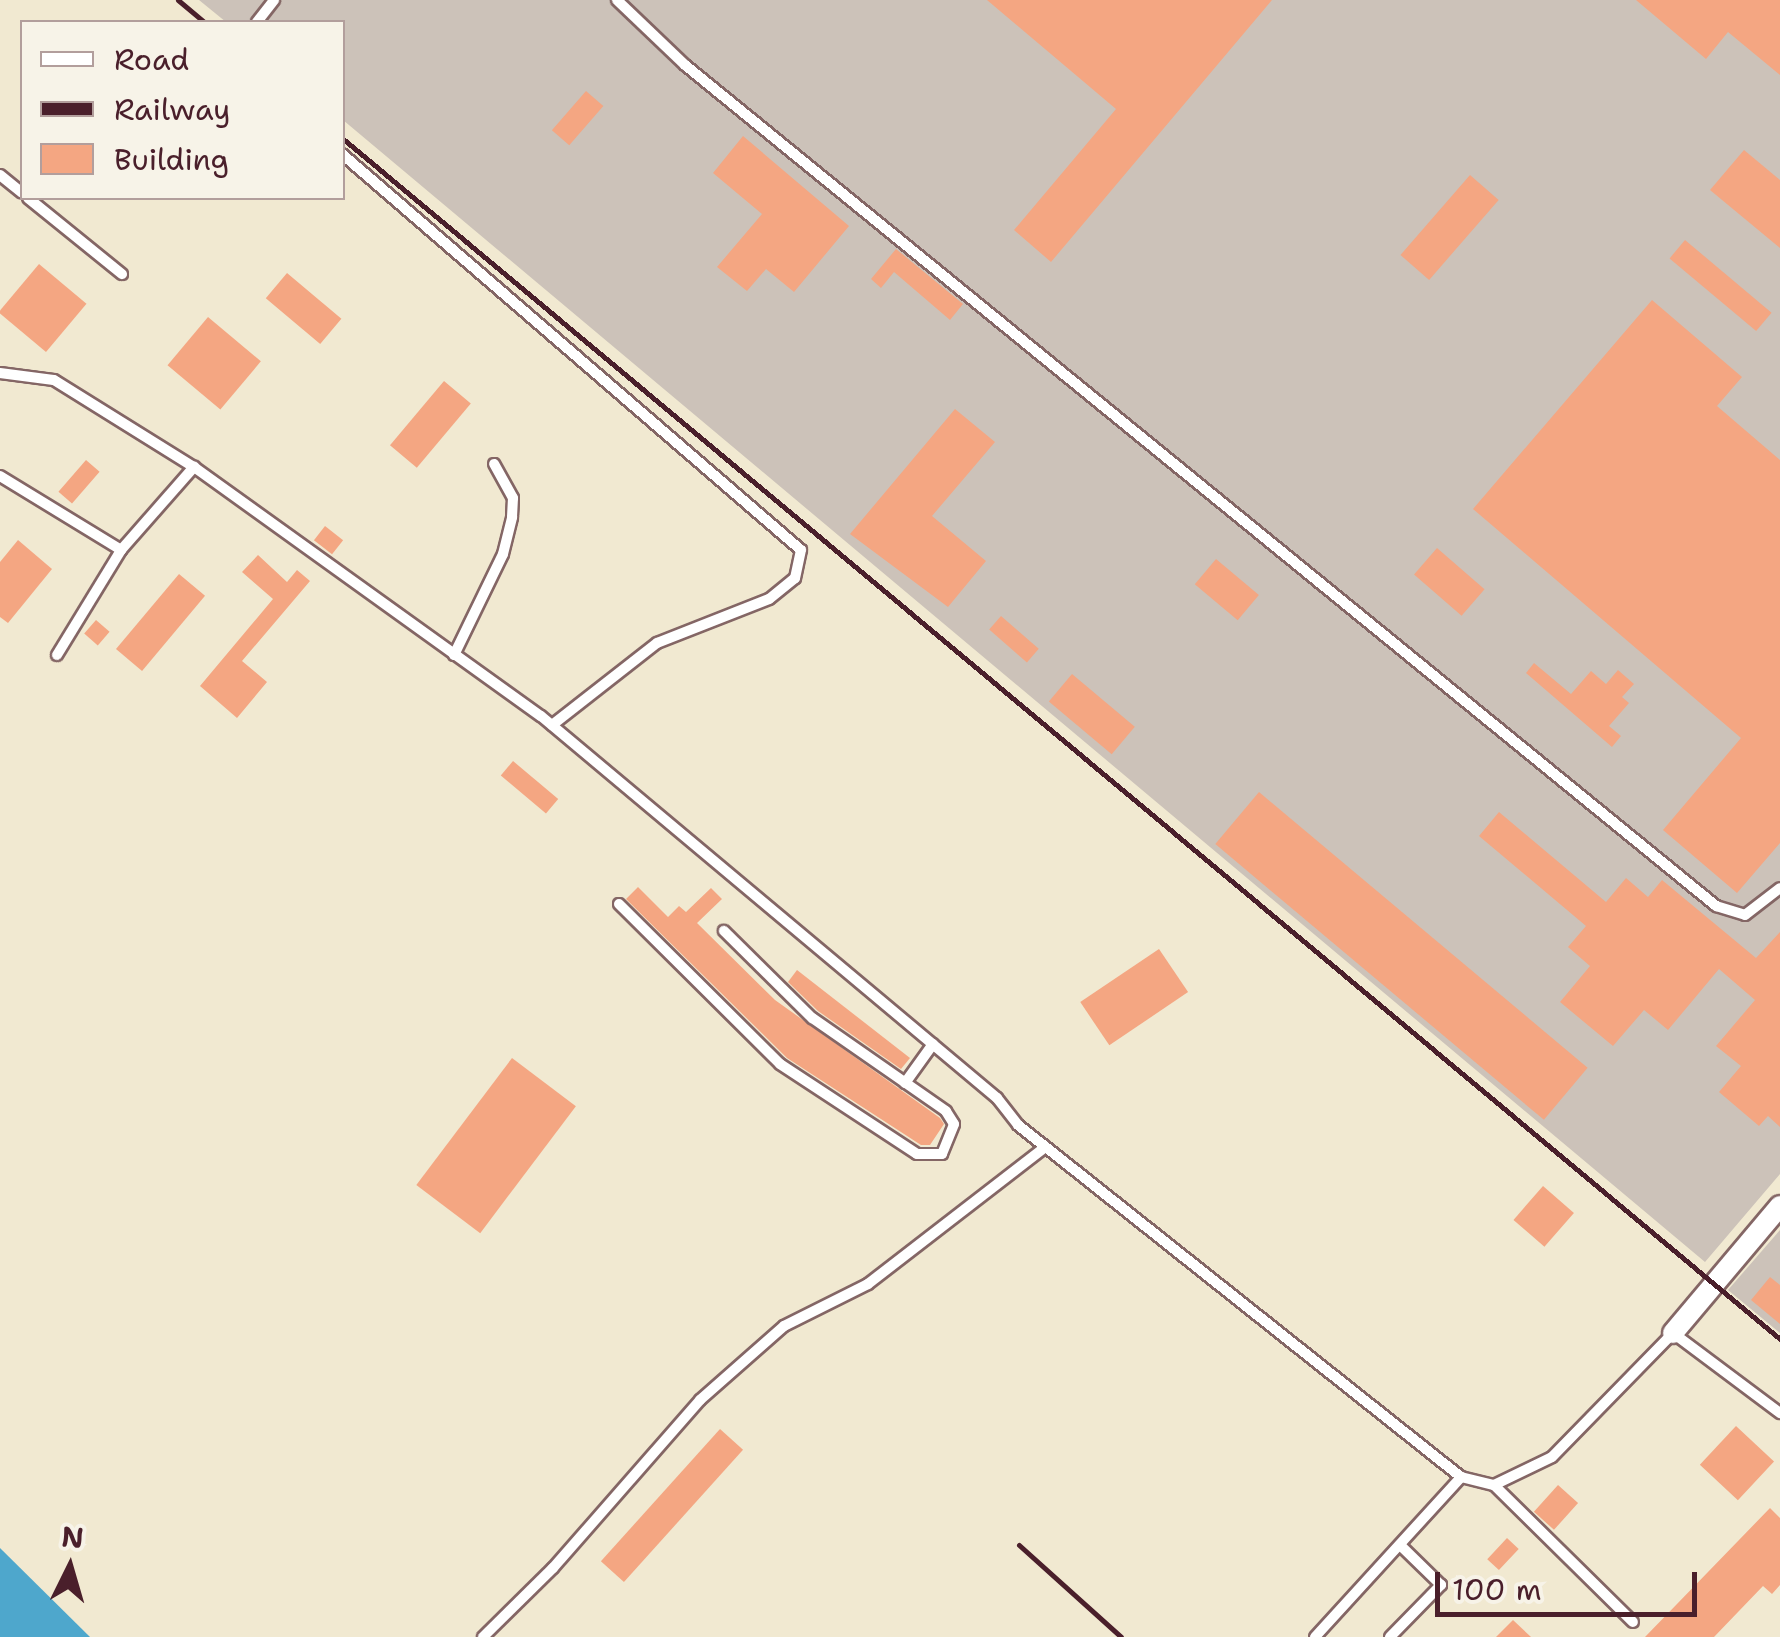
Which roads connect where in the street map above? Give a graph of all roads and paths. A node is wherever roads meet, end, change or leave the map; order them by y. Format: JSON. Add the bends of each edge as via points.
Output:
{"nodes":[{"id":1,"x":274,"y":0,"type":"edge"},
{"id":2,"x":617,"y":0,"type":"edge"},
{"id":3,"x":259,"y":20,"type":"edge"},
{"id":4,"x":345,"y":157,"type":"edge"},
{"id":5,"x":0,"y":175,"type":"edge"},
{"id":6,"x":20,"y":191,"type":"edge"},
{"id":7,"x":31,"y":200,"type":"edge"},
{"id":8,"x":122,"y":274,"type":"dead end"},
{"id":9,"x":0,"y":373,"type":"edge"},
{"id":10,"x":494,"y":464,"type":"dead end"},
{"id":11,"x":194,"y":467,"type":"junction"},
{"id":12,"x":0,"y":476,"type":"edge"},
{"id":13,"x":121,"y":550,"type":"junction"},
{"id":14,"x":454,"y":654,"type":"junction"},
{"id":15,"x":57,"y":656,"type":"dead end"},
{"id":16,"x":552,"y":725,"type":"junction"},
{"id":17,"x":1780,"y":888,"type":"edge"},
{"id":18,"x":619,"y":904,"type":"dead end"},
{"id":19,"x":724,"y":931,"type":"dead end"},
{"id":20,"x":933,"y":1044,"type":"junction"},
{"id":21,"x":906,"y":1083,"type":"junction"},
{"id":22,"x":1044,"y":1147,"type":"junction"},
{"id":23,"x":1780,"y":1206,"type":"edge"},
{"id":24,"x":1673,"y":1332,"type":"junction"},
{"id":25,"x":1780,"y":1413,"type":"edge"},
{"id":26,"x":1461,"y":1476,"type":"junction"},
{"id":27,"x":1494,"y":1485,"type":"junction"},
{"id":28,"x":1401,"y":1546,"type":"junction"},
{"id":29,"x":1633,"y":1622,"type":"dead end"},
{"id":30,"x":482,"y":1637,"type":"edge"},
{"id":31,"x":1315,"y":1637,"type":"edge"},
{"id":32,"x":1390,"y":1637,"type":"edge"}],
"edges":[{"from":1,"to":3,"type":"lane"},
{"from":2,"to":17,"type":"lane","via":[[685,64],[1716,906],[1745,915]]},
{"from":4,"to":16,"type":"lane","via":[[802,550],[796,578],[769,600],[657,643]]},
{"from":5,"to":6,"type":"lane"},
{"from":7,"to":8,"type":"lane"},
{"from":9,"to":11,"type":"lane","via":[[54,380]]},
{"from":10,"to":14,"type":"lane","via":[[514,498],[512,516],[502,554]]},
{"from":11,"to":13,"type":"lane"},
{"from":11,"to":14,"type":"lane"},
{"from":12,"to":13,"type":"lane"},
{"from":13,"to":15,"type":"lane"},
{"from":14,"to":16,"type":"lane"},
{"from":16,"to":20,"type":"lane"},
{"from":18,"to":21,"type":"lane","via":[[780,1064],[917,1154],[942,1154],[954,1124]]},
{"from":19,"to":21,"type":"lane","via":[[812,1018]]},
{"from":20,"to":21,"type":"lane"},
{"from":20,"to":22,"type":"lane"},
{"from":22,"to":26,"type":"lane"},
{"from":22,"to":30,"type":"lane","via":[[868,1284],[784,1326],[700,1400],[554,1568]]},
{"from":23,"to":24,"type":"street"},
{"from":24,"to":25,"type":"lane"},
{"from":24,"to":27,"type":"lane","via":[[1552,1457]]},
{"from":26,"to":27,"type":"lane"},
{"from":26,"to":28,"type":"lane"},
{"from":27,"to":29,"type":"lane"},
{"from":28,"to":31,"type":"lane"},
{"from":28,"to":32,"type":"lane","via":[[1440,1585]]}]}
